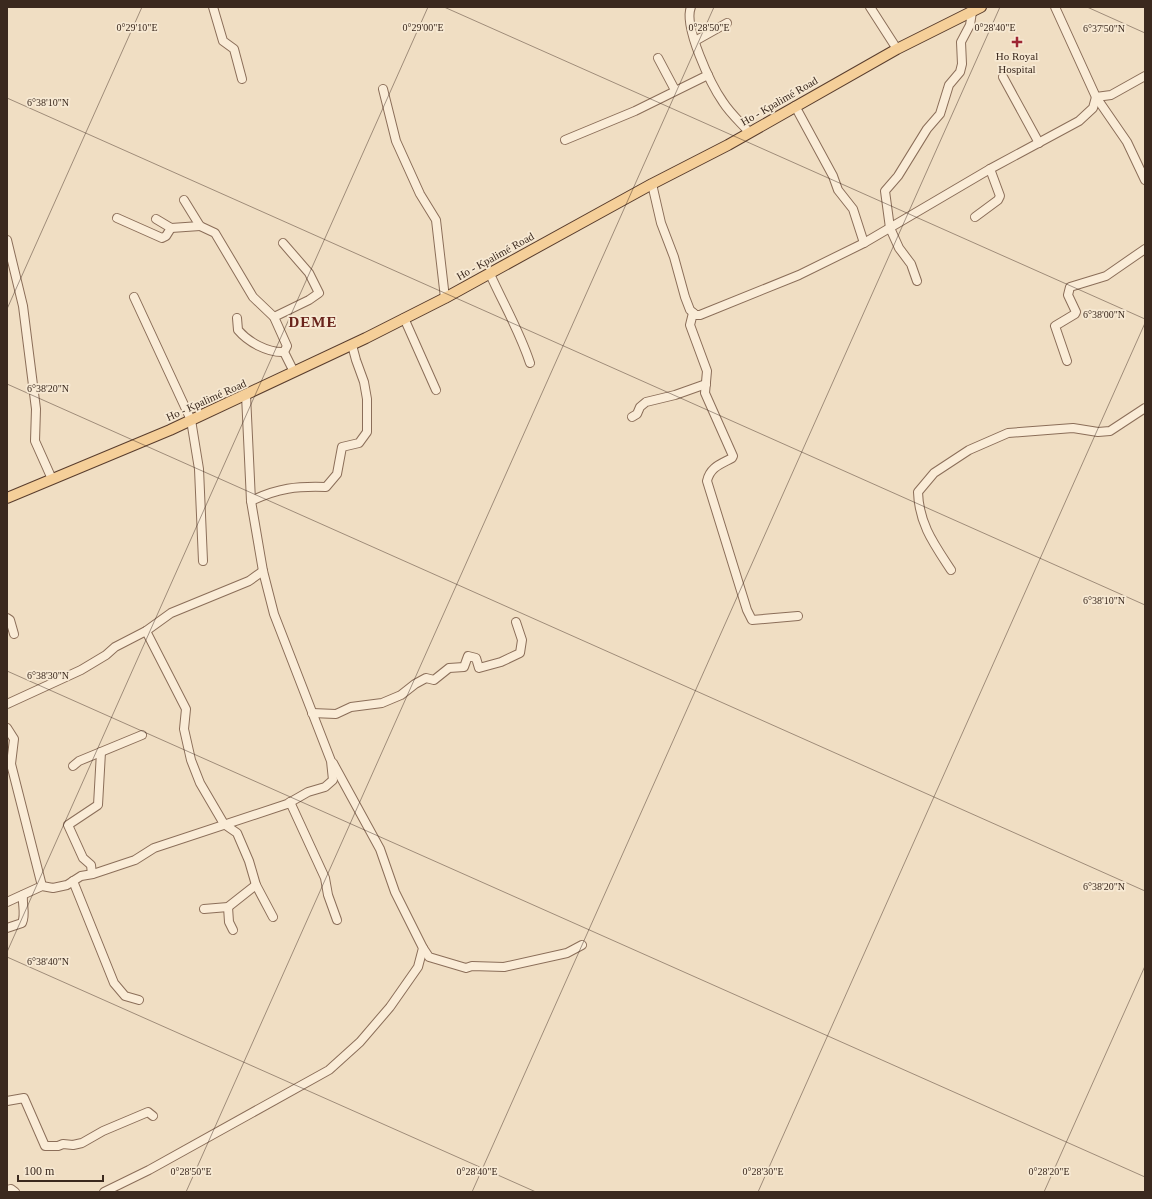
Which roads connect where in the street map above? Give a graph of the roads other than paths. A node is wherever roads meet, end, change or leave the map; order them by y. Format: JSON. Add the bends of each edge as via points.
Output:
{"nodes":[{"id":1,"x":213,"y":7,"type":"edge"},
{"id":2,"x":690,"y":7,"type":"edge"},
{"id":3,"x":870,"y":7,"type":"edge"},
{"id":4,"x":1055,"y":7,"type":"edge"},
{"id":5,"x":976,"y":9,"type":"edge"},
{"id":6,"x":727,"y":23,"type":"dead end"},
{"id":7,"x":695,"y":41,"type":"junction"},
{"id":8,"x":897,"y":48,"type":"junction"},
{"id":9,"x":658,"y":58,"type":"dead end"},
{"id":10,"x":708,"y":76,"type":"junction"},
{"id":11,"x":1145,"y":76,"type":"edge"},
{"id":12,"x":1003,"y":77,"type":"dead end"},
{"id":13,"x":242,"y":79,"type":"dead end"},
{"id":14,"x":383,"y":89,"type":"dead end"},
{"id":15,"x":675,"y":90,"type":"junction"},
{"id":16,"x":1096,"y":97,"type":"junction"},
{"id":17,"x":795,"y":106,"type":"junction"},
{"id":18,"x":749,"y":132,"type":"junction"},
{"id":19,"x":565,"y":140,"type":"dead end"},
{"id":20,"x":1039,"y":143,"type":"junction"},
{"id":21,"x":990,"y":168,"type":"junction"},
{"id":22,"x":1145,"y":180,"type":"edge"},
{"id":23,"x":652,"y":184,"type":"junction"},
{"id":24,"x":184,"y":200,"type":"dead end"},
{"id":25,"x":976,"y":217,"type":"dead end"},
{"id":26,"x":117,"y":218,"type":"dead end"},
{"id":27,"x":156,"y":219,"type":"dead end"},
{"id":28,"x":200,"y":226,"type":"junction"},
{"id":29,"x":171,"y":228,"type":"junction"},
{"id":30,"x":890,"y":228,"type":"junction"},
{"id":31,"x":7,"y":240,"type":"edge"},
{"id":32,"x":283,"y":243,"type":"dead end"},
{"id":33,"x":864,"y":243,"type":"junction"},
{"id":34,"x":1145,"y":249,"type":"edge"},
{"id":35,"x":490,"y":274,"type":"junction"},
{"id":36,"x":917,"y":282,"type":"dead end"},
{"id":37,"x":134,"y":297,"type":"dead end"},
{"id":38,"x":445,"y":298,"type":"junction"},
{"id":39,"x":693,"y":313,"type":"junction"},
{"id":40,"x":274,"y":317,"type":"junction"},
{"id":41,"x":237,"y":318,"type":"dead end"},
{"id":42,"x":404,"y":318,"type":"junction"},
{"id":43,"x":352,"y":345,"type":"junction"},
{"id":44,"x":284,"y":352,"type":"junction"},
{"id":45,"x":1067,"y":361,"type":"dead end"},
{"id":46,"x":530,"y":363,"type":"dead end"},
{"id":47,"x":294,"y":372,"type":"junction"},
{"id":48,"x":706,"y":384,"type":"junction"},
{"id":49,"x":436,"y":390,"type":"dead end"},
{"id":50,"x":246,"y":395,"type":"junction"},
{"id":51,"x":1145,"y":408,"type":"edge"},
{"id":52,"x":632,"y":417,"type":"dead end"},
{"id":53,"x":191,"y":420,"type":"junction"},
{"id":54,"x":52,"y":479,"type":"junction"},
{"id":55,"x":7,"y":498,"type":"edge"},
{"id":56,"x":251,"y":501,"type":"junction"},
{"id":57,"x":203,"y":560,"type":"dead end"},
{"id":58,"x":951,"y":570,"type":"dead end"},
{"id":59,"x":263,"y":571,"type":"junction"},
{"id":60,"x":798,"y":616,"type":"dead end"},
{"id":61,"x":7,"y":618,"type":"edge"},
{"id":62,"x":516,"y":622,"type":"dead end"},
{"id":63,"x":146,"y":630,"type":"junction"},
{"id":64,"x":14,"y":634,"type":"dead end"},
{"id":65,"x":7,"y":704,"type":"edge"},
{"id":66,"x":312,"y":713,"type":"junction"},
{"id":67,"x":7,"y":728,"type":"edge"},
{"id":68,"x":142,"y":735,"type":"dead end"},
{"id":69,"x":101,"y":752,"type":"junction"},
{"id":70,"x":331,"y":761,"type":"junction"},
{"id":71,"x":73,"y":766,"type":"dead end"},
{"id":72,"x":290,"y":802,"type":"junction"},
{"id":73,"x":224,"y":824,"type":"junction"},
{"id":74,"x":92,"y":874,"type":"junction"},
{"id":75,"x":73,"y":881,"type":"junction"},
{"id":76,"x":256,"y":885,"type":"junction"},
{"id":77,"x":42,"y":886,"type":"junction"},
{"id":78,"x":23,"y":895,"type":"junction"},
{"id":79,"x":7,"y":902,"type":"edge"},
{"id":80,"x":228,"y":907,"type":"junction"},
{"id":81,"x":204,"y":908,"type":"dead end"},
{"id":82,"x":273,"y":917,"type":"dead end"},
{"id":83,"x":337,"y":920,"type":"dead end"},
{"id":84,"x":7,"y":928,"type":"edge"},
{"id":85,"x":233,"y":930,"type":"dead end"},
{"id":86,"x":582,"y":945,"type":"dead end"},
{"id":87,"x":423,"y":948,"type":"junction"},
{"id":88,"x":140,"y":1000,"type":"dead end"},
{"id":89,"x":7,"y":1101,"type":"edge"},
{"id":90,"x":153,"y":1116,"type":"dead end"},
{"id":91,"x":7,"y":1190,"type":"edge"},
{"id":92,"x":16,"y":1192,"type":"edge"},
{"id":93,"x":104,"y":1192,"type":"edge"}],
"edges":[{"from":1,"to":13,"type":"street","via":[[222,41],[234,48]]},
{"from":2,"to":7,"type":"street","via":[[688,18]]},
{"from":3,"to":8,"type":"street"},
{"from":4,"to":16,"type":"street"},
{"from":5,"to":8,"type":"main road","name":"Ho - Kpalimé Road"},
{"from":5,"to":30,"type":"street","via":[[961,42],[960,72],[951,81],[940,114],[885,191]]},
{"from":6,"to":7,"type":"street"},
{"from":7,"to":10,"type":"street"},
{"from":8,"to":17,"type":"main road","name":"Ho - Kpalimé Road"},
{"from":9,"to":15,"type":"street"},
{"from":10,"to":15,"type":"street"},
{"from":10,"to":18,"type":"street","via":[[723,102]]},
{"from":11,"to":16,"type":"street","via":[[1111,95]]},
{"from":12,"to":20,"type":"street"},
{"from":14,"to":38,"type":"street","via":[[396,140],[417,188],[436,220]]},
{"from":15,"to":19,"type":"street","via":[[635,111]]},
{"from":16,"to":20,"type":"street","via":[[1093,108],[1079,121]]},
{"from":16,"to":22,"type":"street","via":[[1127,142]]},
{"from":17,"to":18,"type":"main road","name":"Ho - Kpalimé Road"},
{"from":17,"to":33,"type":"street","via":[[838,190],[852,209]]},
{"from":18,"to":23,"type":"main road","name":"Ho - Kpalimé Road"},
{"from":20,"to":21,"type":"street"},
{"from":21,"to":25,"type":"street","via":[[1000,196]]},
{"from":21,"to":30,"type":"street"},
{"from":23,"to":35,"type":"main road","name":"Ho - Kpalimé Road"},
{"from":23,"to":39,"type":"street","via":[[661,223],[674,257],[685,298]]},
{"from":24,"to":28,"type":"street"},
{"from":26,"to":29,"type":"street","via":[[162,238]]},
{"from":27,"to":29,"type":"street"},
{"from":28,"to":29,"type":"street"},
{"from":28,"to":40,"type":"street","via":[[215,233],[253,297]]},
{"from":30,"to":33,"type":"street"},
{"from":30,"to":36,"type":"street","via":[[899,248],[911,264]]},
{"from":31,"to":54,"type":"street","via":[[23,306],[36,409],[35,441]]},
{"from":32,"to":40,"type":"street","via":[[309,273],[319,293]]},
{"from":33,"to":39,"type":"street","via":[[826,263],[709,312],[700,315]]},
{"from":34,"to":45,"type":"street","via":[[1106,276],[1070,286],[1068,295],[1076,312],[1055,326]]},
{"from":35,"to":38,"type":"main road","name":"Ho - Kpalimé Road"},
{"from":35,"to":46,"type":"street","via":[[522,337]]},
{"from":37,"to":53,"type":"street"},
{"from":38,"to":42,"type":"main road","name":"Ho - Kpalimé Road"},
{"from":39,"to":48,"type":"street","via":[[690,325],[707,371]]},
{"from":40,"to":44,"type":"street","via":[[287,346]]},
{"from":41,"to":44,"type":"street","via":[[238,330],[249,340],[268,350]]},
{"from":42,"to":43,"type":"main road","name":"Ho - Kpalimé Road"},
{"from":42,"to":49,"type":"street"},
{"from":43,"to":47,"type":"main road","name":"Ho - Kpalimé Road"},
{"from":43,"to":56,"type":"street","via":[[367,399],[367,432],[359,443],[342,447],[337,474],[326,487],[291,487]]},
{"from":44,"to":47,"type":"street"},
{"from":47,"to":50,"type":"main road","name":"Ho - Kpalimé Road"},
{"from":48,"to":52,"type":"street","via":[[646,402]]},
{"from":48,"to":60,"type":"street","via":[[705,393],[733,456],[714,467],[707,481],[747,610],[752,620]]},
{"from":50,"to":53,"type":"main road","name":"Ho - Kpalimé Road"},
{"from":50,"to":56,"type":"street"},
{"from":51,"to":58,"type":"street","via":[[1110,431],[1073,428],[1008,433],[969,450],[934,473],[918,492],[919,509],[926,531]]},
{"from":53,"to":54,"type":"main road","name":"Ho - Kpalimé Road"},
{"from":53,"to":57,"type":"street","via":[[199,469]]},
{"from":54,"to":55,"type":"main road","name":"Ho - Kpalimé Road"},
{"from":56,"to":59,"type":"street"},
{"from":59,"to":63,"type":"street","via":[[249,581],[171,614]]},
{"from":59,"to":66,"type":"street","via":[[274,614]]},
{"from":61,"to":64,"type":"street"},
{"from":62,"to":66,"type":"street","via":[[522,640],[520,653],[501,662],[479,668],[476,658],[468,656],[464,667],[449,668],[434,680],[426,678],[401,695],[382,703],[351,707],[336,714]]},
{"from":63,"to":65,"type":"street","via":[[81,670]]},
{"from":63,"to":73,"type":"street","via":[[186,709],[184,729],[191,760],[200,783]]},
{"from":66,"to":70,"type":"street"},
{"from":67,"to":77,"type":"street","via":[[14,739],[11,764]]},
{"from":68,"to":69,"type":"street"},
{"from":69,"to":71,"type":"street"},
{"from":69,"to":74,"type":"street","via":[[98,805],[68,825],[83,858],[91,865]]},
{"from":70,"to":72,"type":"street","via":[[333,780],[325,787],[308,792]]},
{"from":70,"to":87,"type":"street","via":[[380,849],[395,892]]},
{"from":72,"to":73,"type":"street"},
{"from":72,"to":83,"type":"street","via":[[325,878]]},
{"from":73,"to":74,"type":"street","via":[[154,848],[135,860]]},
{"from":73,"to":76,"type":"street","via":[[237,833]]},
{"from":74,"to":75,"type":"street"},
{"from":75,"to":77,"type":"street","via":[[53,888]]},
{"from":75,"to":88,"type":"street","via":[[114,983],[125,996]]},
{"from":76,"to":80,"type":"street"},
{"from":76,"to":82,"type":"street"},
{"from":77,"to":78,"type":"street"},
{"from":78,"to":79,"type":"street"},
{"from":78,"to":84,"type":"street","via":[[22,923]]},
{"from":80,"to":81,"type":"street"},
{"from":80,"to":85,"type":"street","via":[[229,922]]},
{"from":86,"to":87,"type":"street","via":[[566,953],[504,967],[466,968],[429,957]]},
{"from":87,"to":93,"type":"street","via":[[418,967],[390,1007],[360,1042],[329,1070],[150,1170]]},
{"from":89,"to":90,"type":"street","via":[[24,1098],[45,1146],[51,1147],[82,1143],[148,1112]]},
{"from":91,"to":92,"type":"street"}]}
